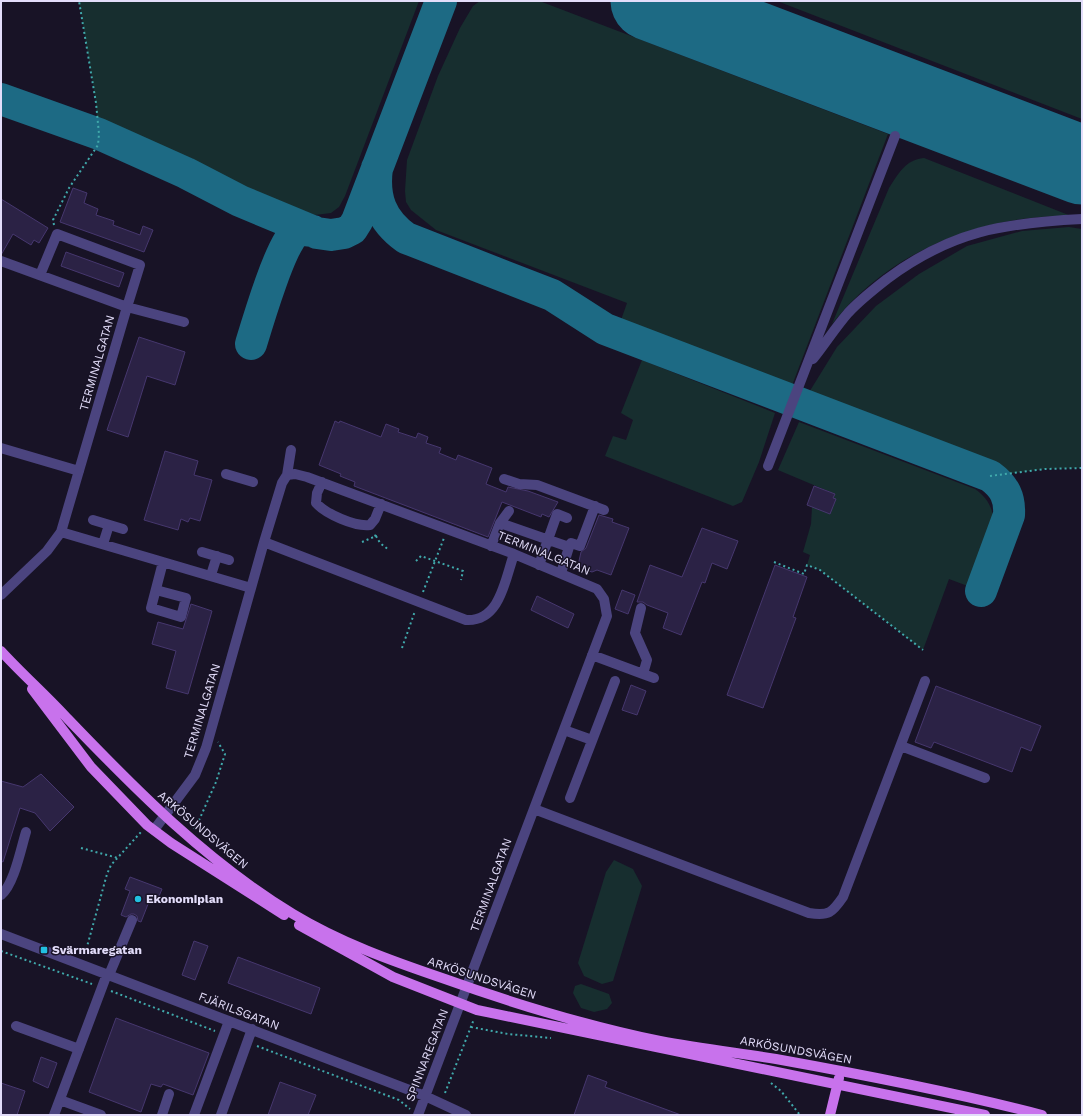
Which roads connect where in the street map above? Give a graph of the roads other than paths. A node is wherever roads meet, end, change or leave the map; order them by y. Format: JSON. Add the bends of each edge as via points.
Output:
{"nodes":[{"id":1,"x":895,"y":136,"type":"dead end"},
{"id":2,"x":1082,"y":219,"type":"edge"},
{"id":3,"x":1,"y":261,"type":"edge"},
{"id":4,"x":40,"y":276,"type":"junction"},
{"id":5,"x":127,"y":307,"type":"junction"},
{"id":6,"x":184,"y":322,"type":"dead end"},
{"id":7,"x":805,"y":370,"type":"junction"},
{"id":8,"x":1,"y":448,"type":"edge"},
{"id":9,"x":291,"y":450,"type":"dead end"},
{"id":10,"x":768,"y":466,"type":"dead end"},
{"id":11,"x":80,"y":471,"type":"junction"},
{"id":12,"x":226,"y":474,"type":"dead end"},
{"id":13,"x":287,"y":475,"type":"junction"},
{"id":14,"x":504,"y":479,"type":"dead end"},
{"id":15,"x":253,"y":482,"type":"dead end"},
{"id":16,"x":322,"y":482,"type":"junction"},
{"id":17,"x":381,"y":504,"type":"junction"},
{"id":18,"x":509,"y":510,"type":"dead end"},
{"id":19,"x":567,"y":518,"type":"dead end"},
{"id":20,"x":93,"y":520,"type":"dead end"},
{"id":21,"x":500,"y":522,"type":"junction"},
{"id":22,"x":109,"y":525,"type":"junction"},
{"id":23,"x":123,"y":529,"type":"dead end"},
{"id":24,"x":61,"y":532,"type":"junction"},
{"id":25,"x":548,"y":540,"type":"junction"},
{"id":26,"x":264,"y":542,"type":"junction"},
{"id":27,"x":103,"y":544,"type":"junction"},
{"id":28,"x":491,"y":546,"type":"junction"},
{"id":29,"x":569,"y":547,"type":"junction"},
{"id":30,"x":202,"y":552,"type":"dead end"},
{"id":31,"x":514,"y":554,"type":"junction"},
{"id":32,"x":217,"y":556,"type":"junction"},
{"id":33,"x":229,"y":560,"type":"dead end"},
{"id":34,"x":163,"y":562,"type":"junction"},
{"id":35,"x":539,"y":565,"type":"junction"},
{"id":36,"x":561,"y":573,"type":"junction"},
{"id":37,"x":211,"y":576,"type":"junction"},
{"id":38,"x":251,"y":588,"type":"junction"},
{"id":39,"x":156,"y":590,"type":"dead end"},
{"id":40,"x":1,"y":594,"type":"edge"},
{"id":41,"x":641,"y":608,"type":"dead end"},
{"id":42,"x":1,"y":651,"type":"edge"},
{"id":43,"x":592,"y":655,"type":"junction"},
{"id":44,"x":13,"y":664,"type":"junction"},
{"id":45,"x":643,"y":674,"type":"junction"},
{"id":46,"x":654,"y":678,"type":"dead end"},
{"id":47,"x":615,"y":681,"type":"dead end"},
{"id":48,"x":925,"y":681,"type":"dead end"},
{"id":49,"x":564,"y":730,"type":"junction"},
{"id":50,"x":592,"y":740,"type":"junction"},
{"id":51,"x":901,"y":746,"type":"junction"},
{"id":52,"x":985,"y":778,"type":"dead end"},
{"id":53,"x":570,"y":798,"type":"dead end"},
{"id":54,"x":534,"y":809,"type":"junction"},
{"id":55,"x":164,"y":816,"type":"junction"},
{"id":56,"x":151,"y":827,"type":"junction"},
{"id":57,"x":26,"y":832,"type":"dead end"},
{"id":58,"x":1,"y":895,"type":"edge"},
{"id":59,"x":132,"y":920,"type":"dead end"},
{"id":60,"x":1,"y":934,"type":"edge"},
{"id":61,"x":108,"y":975,"type":"junction"},
{"id":62,"x":467,"y":987,"type":"junction"},
{"id":63,"x":460,"y":1005,"type":"junction"},
{"id":64,"x":229,"y":1021,"type":"junction"},
{"id":65,"x":16,"y":1026,"type":"dead end"},
{"id":66,"x":252,"y":1030,"type":"junction"},
{"id":67,"x":79,"y":1049,"type":"junction"},
{"id":68,"x":840,"y":1071,"type":"junction"},
{"id":69,"x":837,"y":1084,"type":"junction"},
{"id":70,"x":169,"y":1094,"type":"dead end"},
{"id":71,"x":425,"y":1096,"type":"junction"},
{"id":72,"x":60,"y":1100,"type":"junction"},
{"id":73,"x":414,"y":1113,"type":"edge"},
{"id":74,"x":54,"y":1115,"type":"edge"},
{"id":75,"x":101,"y":1115,"type":"edge"},
{"id":76,"x":162,"y":1115,"type":"edge"},
{"id":77,"x":194,"y":1115,"type":"edge"},
{"id":78,"x":221,"y":1115,"type":"edge"},
{"id":79,"x":466,"y":1115,"type":"edge"},
{"id":80,"x":830,"y":1115,"type":"edge"},
{"id":81,"x":985,"y":1115,"type":"edge"},
{"id":82,"x":1042,"y":1115,"type":"edge"}],
"edges":[{"from":1,"to":7,"type":"street"},
{"from":2,"to":7,"type":"street","via":[[1024,224],[979,232],[924,254],[866,295],[848,313]]},
{"from":3,"to":4,"type":"street","name":"TERMINALGATAN"},
{"from":4,"to":5,"type":"street","name":"TERMINALGATAN"},
{"from":4,"to":5,"type":"street","via":[[57,234],[140,265]]},
{"from":5,"to":6,"type":"street"},
{"from":5,"to":11,"type":"street","name":"TERMINALGATAN"},
{"from":7,"to":10,"type":"street"},
{"from":8,"to":11,"type":"street"},
{"from":9,"to":13,"type":"street"},
{"from":11,"to":24,"type":"street","name":"TERMINALGATAN"},
{"from":12,"to":15,"type":"street"},
{"from":13,"to":16,"type":"street","name":"TERMINALGATAN","via":[[295,474]]},
{"from":13,"to":26,"type":"street","name":"TERMINALGATAN","via":[[282,483]]},
{"from":14,"to":29,"type":"street","via":[[519,484],[537,485],[600,508],[580,546],[571,543]]},
{"from":16,"to":17,"type":"street","name":"TERMINALGATAN"},
{"from":16,"to":17,"type":"street","via":[[316,503],[323,510],[362,526],[370,525]]},
{"from":17,"to":28,"type":"street","name":"TERMINALGATAN"},
{"from":18,"to":21,"type":"street"},
{"from":19,"to":25,"type":"street","via":[[557,514]]},
{"from":20,"to":22,"type":"street"},
{"from":21,"to":25,"type":"street"},
{"from":21,"to":28,"type":"street"},
{"from":22,"to":23,"type":"street"},
{"from":22,"to":27,"type":"street"},
{"from":24,"to":27,"type":"street"},
{"from":24,"to":40,"type":"street","name":"TERMINALGATAN","via":[[47,551]]},
{"from":25,"to":29,"type":"street"},
{"from":25,"to":35,"type":"street"},
{"from":26,"to":31,"type":"street","via":[[449,614],[476,621],[492,610]]},
{"from":26,"to":38,"type":"street","name":"TERMINALGATAN"},
{"from":27,"to":34,"type":"street"},
{"from":28,"to":31,"type":"street","name":"TERMINALGATAN"},
{"from":29,"to":36,"type":"street"},
{"from":30,"to":32,"type":"street"},
{"from":31,"to":35,"type":"street","name":"TERMINALGATAN"},
{"from":32,"to":33,"type":"street"},
{"from":32,"to":37,"type":"street"},
{"from":34,"to":37,"type":"street"},
{"from":34,"to":39,"type":"street"},
{"from":35,"to":36,"type":"street","name":"TERMINALGATAN"},
{"from":36,"to":43,"type":"street","name":"TERMINALGATAN","via":[[597,589],[604,599],[607,616]]},
{"from":37,"to":38,"type":"street"},
{"from":38,"to":55,"type":"street","name":"TERMINALGATAN","via":[[196,775]]},
{"from":41,"to":45,"type":"street","via":[[635,633],[647,660]]},
{"from":42,"to":44,"type":"main road","name":"ARKÖSUNDSVÄGEN"},
{"from":43,"to":45,"type":"street"},
{"from":43,"to":49,"type":"street","name":"TERMINALGATAN"},
{"from":44,"to":55,"type":"main road","name":"ARKÖSUNDSVÄGEN"},
{"from":44,"to":56,"type":"main road","name":"ARKÖSUNDSVÄGEN","via":[[91,767]]},
{"from":45,"to":46,"type":"street"},
{"from":47,"to":50,"type":"street"},
{"from":48,"to":51,"type":"street"},
{"from":49,"to":50,"type":"street"},
{"from":49,"to":54,"type":"street","name":"TERMINALGATAN"},
{"from":50,"to":53,"type":"street"},
{"from":51,"to":52,"type":"street"},
{"from":51,"to":54,"type":"street","via":[[843,897],[833,911],[822,915],[809,913]]},
{"from":54,"to":62,"type":"street","name":"TERMINALGATAN"},
{"from":55,"to":56,"type":"street","name":"TERMINALGATAN"},
{"from":55,"to":62,"type":"main road","name":"ARKÖSUNDSVÄGEN","via":[[243,880],[306,921],[346,942]]},
{"from":56,"to":63,"type":"main road","name":"ARKÖSUNDSVÄGEN","via":[[259,900],[323,939],[393,977]]},
{"from":57,"to":58,"type":"street","via":[[10,881]]},
{"from":59,"to":61,"type":"street"},
{"from":60,"to":61,"type":"street","name":"FJÄRILSGATAN"},
{"from":61,"to":64,"type":"street","name":"FJÄRILSGATAN"},
{"from":61,"to":67,"type":"street"},
{"from":62,"to":63,"type":"street","name":"TERMINALGATAN"},
{"from":62,"to":68,"type":"main road","name":"ARKÖSUNDSVÄGEN","via":[[551,1014],[661,1041]]},
{"from":63,"to":69,"type":"main road","name":"ARKÖSUNDSVÄGEN","via":[[533,1023]]},
{"from":63,"to":71,"type":"street","name":"SPINNAREGATAN"},
{"from":64,"to":66,"type":"street","name":"FJÄRILSGATAN"},
{"from":64,"to":77,"type":"street"},
{"from":65,"to":67,"type":"street"},
{"from":66,"to":71,"type":"street","name":"FJÄRILSGATAN"},
{"from":66,"to":78,"type":"street"},
{"from":67,"to":72,"type":"street"},
{"from":68,"to":69,"type":"main road"},
{"from":68,"to":82,"type":"main road","name":"ARKÖSUNDSVÄGEN","via":[[1001,1104]]},
{"from":69,"to":80,"type":"main road"},
{"from":69,"to":81,"type":"main road","name":"ARKÖSUNDSVÄGEN"},
{"from":70,"to":76,"type":"street"},
{"from":71,"to":73,"type":"street","name":"SPINNAREGATAN"},
{"from":71,"to":79,"type":"street","name":"FJÄRILSGATAN"},
{"from":72,"to":74,"type":"street"},
{"from":72,"to":75,"type":"street"}]}
